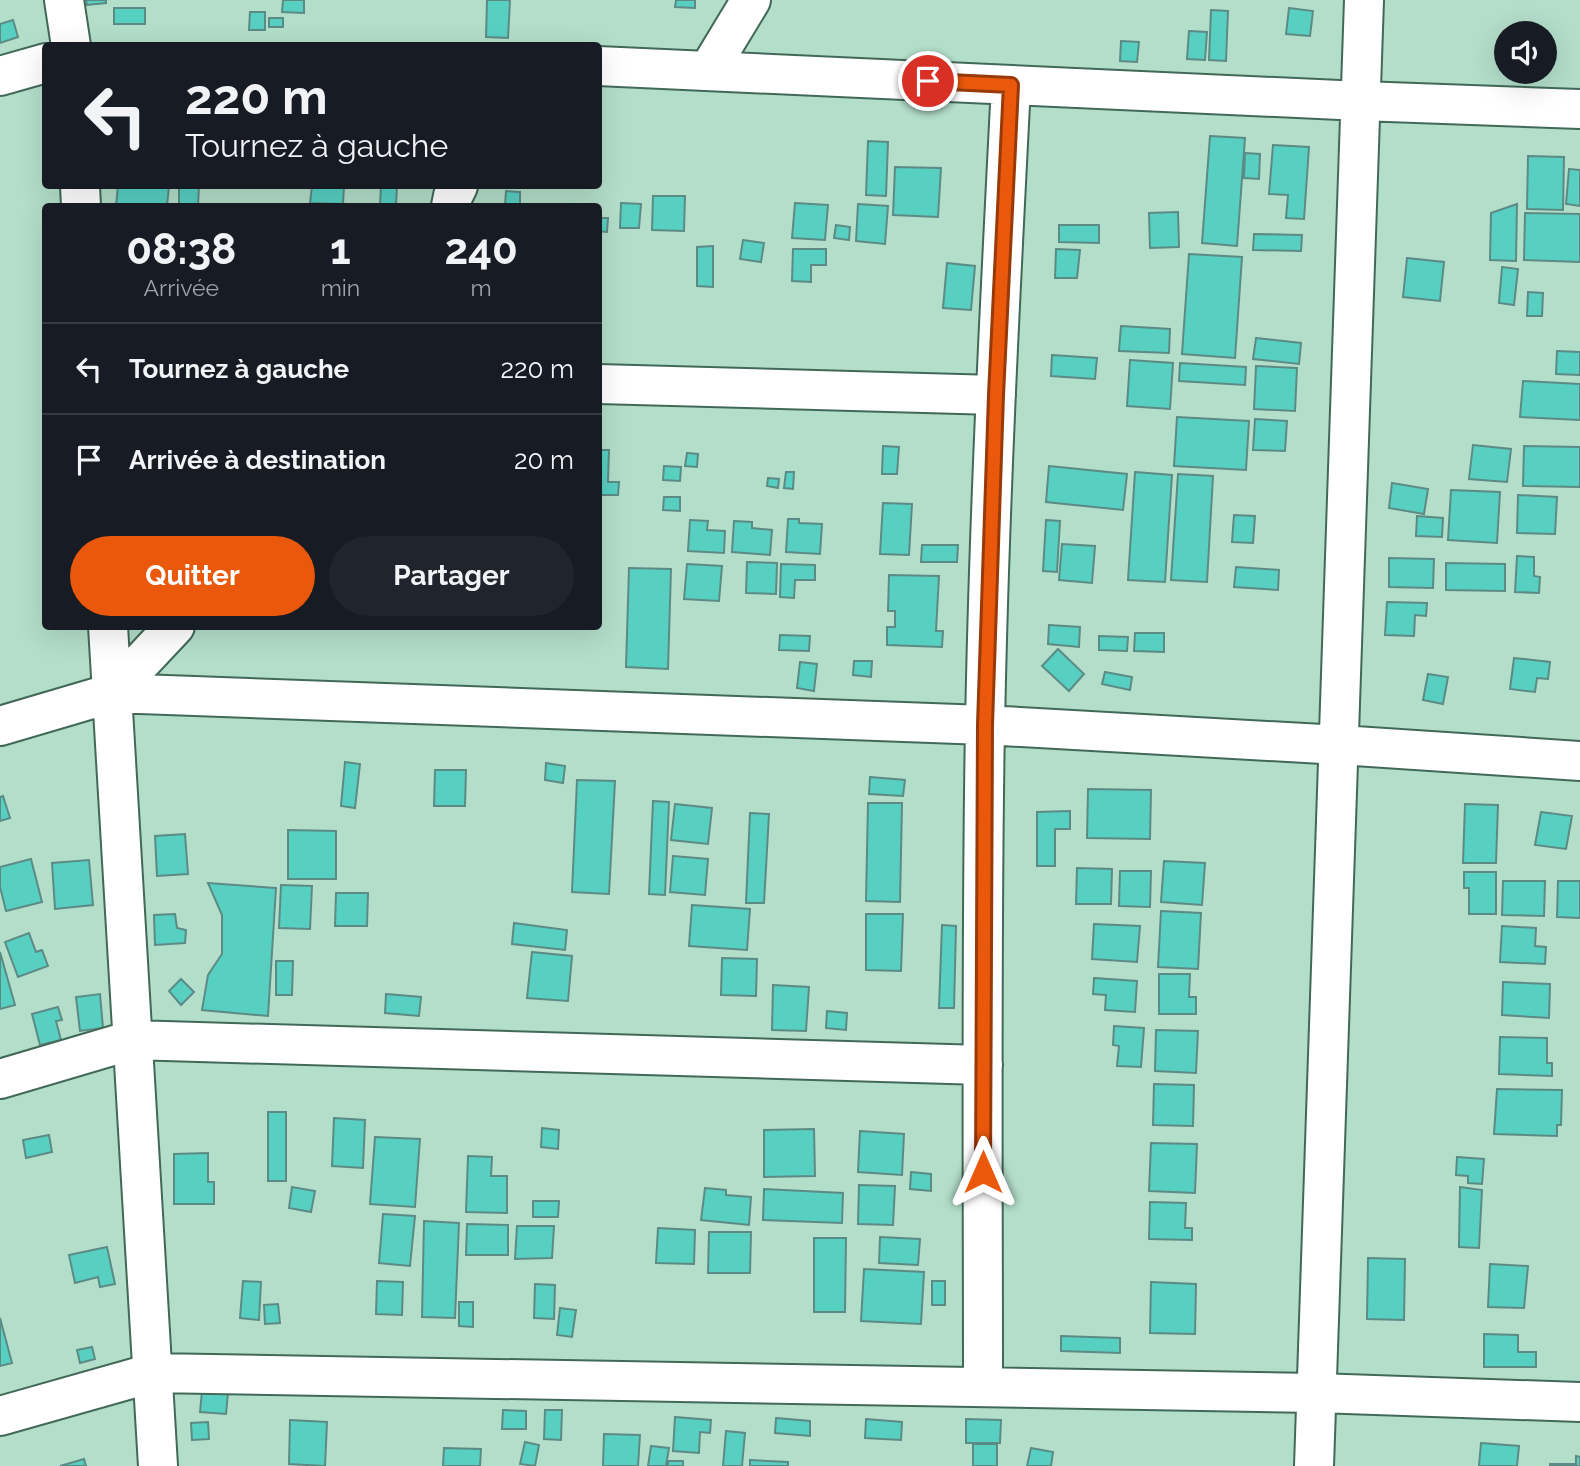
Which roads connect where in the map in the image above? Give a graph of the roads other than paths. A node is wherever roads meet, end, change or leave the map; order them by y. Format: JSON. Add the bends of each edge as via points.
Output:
{"nodes":[{"id":1,"x":64,"y":0,"type":"edge"},
{"id":2,"x":751,"y":0,"type":"edge"},
{"id":3,"x":1364,"y":0,"type":"edge"},
{"id":4,"x":70,"y":42,"type":"edge"},
{"id":5,"x":42,"y":64,"type":"edge"},
{"id":6,"x":602,"y":66,"type":"edge"},
{"id":7,"x":708,"y":71,"type":"junction"},
{"id":8,"x":0,"y":76,"type":"edge"},
{"id":9,"x":1011,"y":85,"type":"junction"},
{"id":10,"x":1361,"y":101,"type":"junction"},
{"id":11,"x":1580,"y":109,"type":"edge"},
{"id":12,"x":602,"y":384,"type":"edge"},
{"id":13,"x":996,"y":395,"type":"junction"},
{"id":14,"x":108,"y":630,"type":"edge"},
{"id":15,"x":171,"y":630,"type":"edge"},
{"id":16,"x":112,"y":693,"type":"junction"},
{"id":17,"x":985,"y":725,"type":"junction"},
{"id":18,"x":0,"y":726,"type":"edge"},
{"id":19,"x":1340,"y":744,"type":"junction"},
{"id":20,"x":1580,"y":761,"type":"edge"},
{"id":21,"x":132,"y":1041,"type":"junction"},
{"id":22,"x":983,"y":1065,"type":"junction"},
{"id":23,"x":0,"y":1079,"type":"edge"},
{"id":24,"x":152,"y":1373,"type":"junction"},
{"id":25,"x":983,"y":1387,"type":"junction"},
{"id":26,"x":1317,"y":1393,"type":"junction"},
{"id":27,"x":1580,"y":1402,"type":"edge"},
{"id":28,"x":0,"y":1416,"type":"edge"},
{"id":29,"x":158,"y":1466,"type":"edge"},
{"id":30,"x":1314,"y":1466,"type":"edge"}],
"edges":[{"from":1,"to":4,"type":"street"},
{"from":2,"to":7,"type":"street"},
{"from":3,"to":10,"type":"street"},
{"from":5,"to":8,"type":"street"},
{"from":6,"to":7,"type":"street"},
{"from":7,"to":9,"type":"street"},
{"from":9,"to":10,"type":"street"},
{"from":9,"to":13,"type":"street"},
{"from":10,"to":11,"type":"street"},
{"from":10,"to":19,"type":"street"},
{"from":12,"to":13,"type":"street"},
{"from":13,"to":17,"type":"street"},
{"from":14,"to":16,"type":"street"},
{"from":15,"to":16,"type":"street"},
{"from":16,"to":17,"type":"street"},
{"from":16,"to":18,"type":"street"},
{"from":16,"to":21,"type":"street"},
{"from":17,"to":19,"type":"street"},
{"from":17,"to":22,"type":"street"},
{"from":19,"to":20,"type":"street"},
{"from":19,"to":26,"type":"street"},
{"from":21,"to":22,"type":"street"},
{"from":21,"to":23,"type":"street"},
{"from":21,"to":24,"type":"street"},
{"from":22,"to":25,"type":"street"},
{"from":24,"to":25,"type":"street"},
{"from":24,"to":28,"type":"street"},
{"from":24,"to":29,"type":"street"},
{"from":25,"to":26,"type":"street"},
{"from":26,"to":27,"type":"street"},
{"from":26,"to":30,"type":"street"}]}
